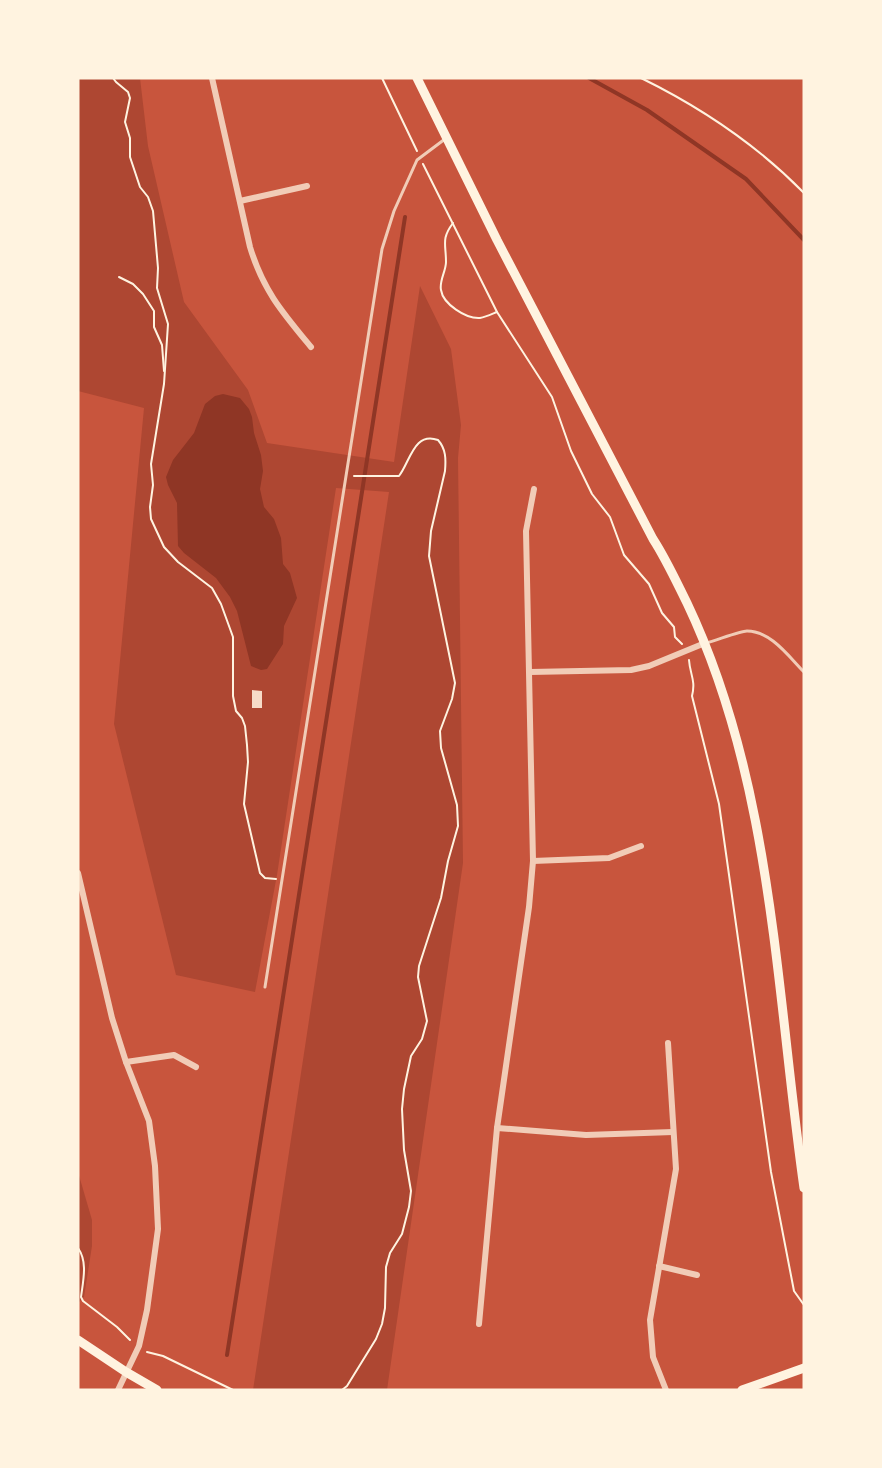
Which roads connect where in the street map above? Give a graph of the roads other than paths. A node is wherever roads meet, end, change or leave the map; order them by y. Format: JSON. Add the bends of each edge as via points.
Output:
{"nodes":[{"id":1,"x":212,"y":78,"type":"edge"},
{"id":2,"x":417,"y":78,"type":"edge"},
{"id":3,"x":446,"y":138,"type":"junction"},
{"id":4,"x":307,"y":186,"type":"dead end"},
{"id":5,"x":240,"y":201,"type":"junction"},
{"id":6,"x":311,"y":347,"type":"dead end"},
{"id":7,"x":534,"y":489,"type":"dead end"},
{"id":8,"x":706,"y":643,"type":"junction"},
{"id":9,"x":530,"y":672,"type":"junction"},
{"id":10,"x":804,"y":672,"type":"edge"},
{"id":11,"x":641,"y":846,"type":"dead end"},
{"id":12,"x":533,"y":861,"type":"junction"},
{"id":13,"x":78,"y":873,"type":"edge"},
{"id":14,"x":265,"y":987,"type":"dead end"},
{"id":15,"x":668,"y":1042,"type":"dead end"},
{"id":16,"x":126,"y":1062,"type":"junction"},
{"id":17,"x":196,"y":1067,"type":"dead end"},
{"id":18,"x":497,"y":1128,"type":"junction"},
{"id":19,"x":673,"y":1132,"type":"junction"},
{"id":20,"x":804,"y":1188,"type":"edge"},
{"id":21,"x":659,"y":1266,"type":"junction"},
{"id":22,"x":697,"y":1275,"type":"dead end"},
{"id":23,"x":479,"y":1324,"type":"dead end"},
{"id":24,"x":78,"y":1340,"type":"edge"},
{"id":25,"x":804,"y":1368,"type":"edge"},
{"id":26,"x":126,"y":1372,"type":"junction"},
{"id":27,"x":118,"y":1390,"type":"edge"},
{"id":28,"x":157,"y":1390,"type":"edge"},
{"id":29,"x":666,"y":1390,"type":"edge"},
{"id":30,"x":742,"y":1390,"type":"edge"}],
"edges":[{"from":1,"to":5,"type":"street"},
{"from":2,"to":3,"type":"main road"},
{"from":3,"to":8,"type":"main road"},
{"from":3,"to":14,"type":"lane","via":[[420,158],[394,211],[382,249]]},
{"from":4,"to":5,"type":"street"},
{"from":5,"to":6,"type":"street","via":[[250,247],[266,288]]},
{"from":7,"to":9,"type":"street","via":[[526,531]]},
{"from":8,"to":9,"type":"street","via":[[631,670]]},
{"from":8,"to":10,"type":"lane","via":[[745,631],[757,633],[772,640]]},
{"from":8,"to":20,"type":"main road","via":[[732,723],[753,810]]},
{"from":9,"to":12,"type":"street"},
{"from":11,"to":12,"type":"street","via":[[609,858]]},
{"from":12,"to":18,"type":"street"},
{"from":13,"to":16,"type":"street"},
{"from":15,"to":19,"type":"street"},
{"from":16,"to":17,"type":"street","via":[[174,1055]]},
{"from":16,"to":26,"type":"street","via":[[149,1121],[158,1229],[139,1346]]},
{"from":18,"to":19,"type":"street","via":[[586,1135]]},
{"from":18,"to":23,"type":"street"},
{"from":19,"to":21,"type":"street","via":[[676,1169]]},
{"from":21,"to":22,"type":"street"},
{"from":21,"to":29,"type":"street","via":[[650,1320],[653,1357]]},
{"from":24,"to":26,"type":"main road"},
{"from":25,"to":30,"type":"main road"},
{"from":26,"to":27,"type":"street"},
{"from":26,"to":28,"type":"main road"}]}
